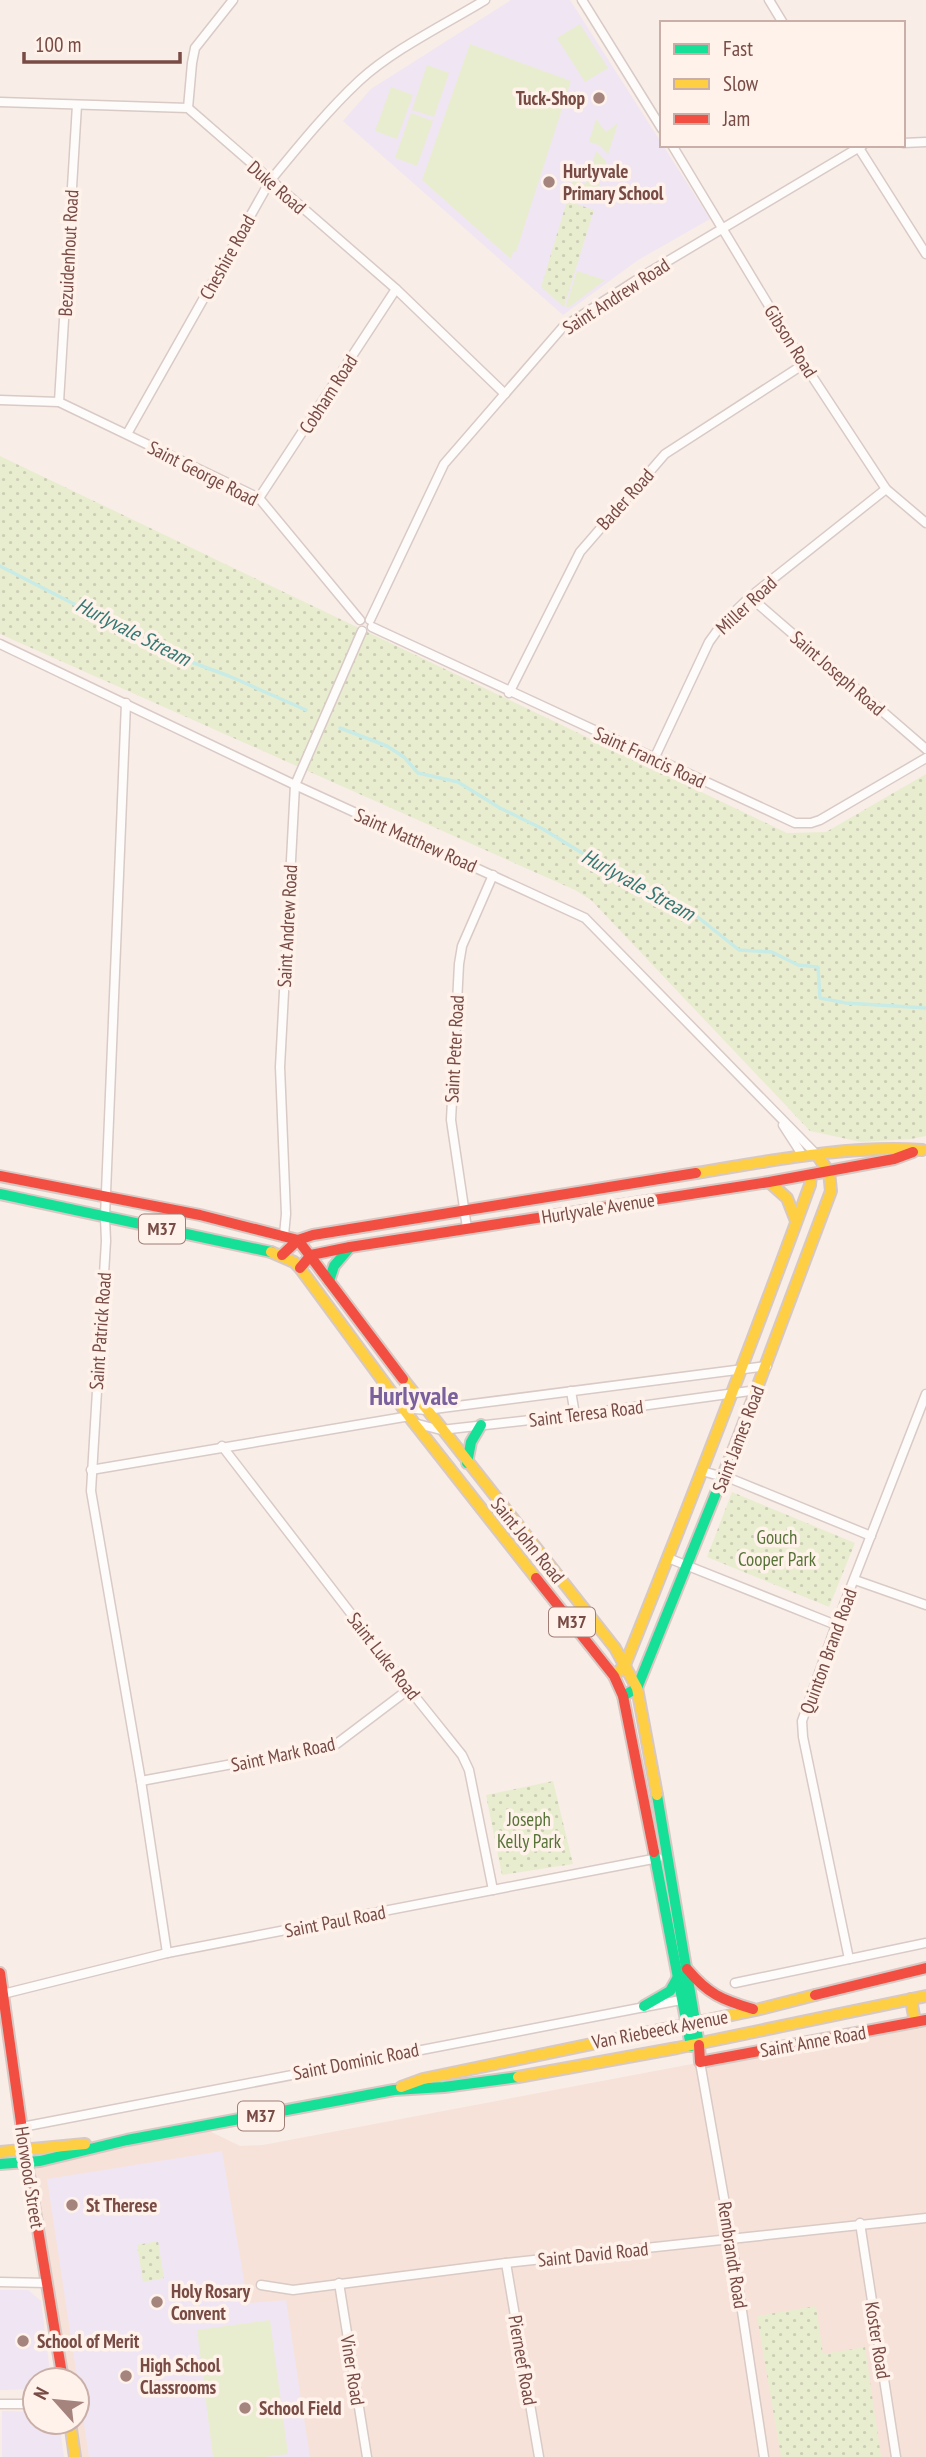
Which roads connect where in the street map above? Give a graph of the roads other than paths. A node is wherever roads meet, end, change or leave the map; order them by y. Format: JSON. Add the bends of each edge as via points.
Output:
{"nodes":[{"id":1,"x":233,"y":0,"type":"edge"},
{"id":2,"x":485,"y":0,"type":"edge"},
{"id":3,"x":582,"y":0,"type":"edge"},
{"id":4,"x":769,"y":0,"type":"edge"},
{"id":5,"x":782,"y":21,"type":"edge"},
{"id":6,"x":0,"y":102,"type":"edge"},
{"id":7,"x":77,"y":105,"type":"junction"},
{"id":8,"x":188,"y":108,"type":"junction"},
{"id":9,"x":660,"y":126,"type":"edge"},
{"id":10,"x":926,"y":142,"type":"edge"},
{"id":11,"x":905,"y":143,"type":"edge"},
{"id":12,"x":672,"y":147,"type":"edge"},
{"id":13,"x":857,"y":147,"type":"edge"},
{"id":14,"x":860,"y":147,"type":"edge"},
{"id":15,"x":270,"y":181,"type":"junction"},
{"id":16,"x":723,"y":228,"type":"junction"},
{"id":17,"x":926,"y":254,"type":"edge"},
{"id":18,"x":396,"y":289,"type":"junction"},
{"id":19,"x":804,"y":363,"type":"junction"},
{"id":20,"x":505,"y":394,"type":"junction"},
{"id":21,"x":0,"y":400,"type":"edge"},
{"id":22,"x":59,"y":402,"type":"junction"},
{"id":23,"x":127,"y":434,"type":"junction"},
{"id":24,"x":886,"y":489,"type":"junction"},
{"id":25,"x":259,"y":499,"type":"junction"},
{"id":26,"x":926,"y":523,"type":"edge"},
{"id":27,"x":750,"y":597,"type":"junction"},
{"id":28,"x":367,"y":622,"type":"junction"},
{"id":29,"x":0,"y":644,"type":"edge"},
{"id":30,"x":509,"y":693,"type":"junction"},
{"id":31,"x":126,"y":704,"type":"junction"},
{"id":32,"x":926,"y":749,"type":"edge"},
{"id":33,"x":926,"y":758,"type":"edge"},
{"id":34,"x":654,"y":759,"type":"junction"},
{"id":35,"x":295,"y":785,"type":"junction"},
{"id":36,"x":493,"y":875,"type":"junction"},
{"id":37,"x":777,"y":1113,"type":"junction"},
{"id":38,"x":924,"y":1149,"type":"edge"},
{"id":39,"x":817,"y":1155,"type":"junction"},
{"id":40,"x":803,"y":1157,"type":"junction"},
{"id":41,"x":849,"y":1168,"type":"junction"},
{"id":42,"x":829,"y":1172,"type":"junction"},
{"id":43,"x":0,"y":1175,"type":"edge"},
{"id":44,"x":811,"y":1175,"type":"junction"},
{"id":45,"x":769,"y":1182,"type":"junction"},
{"id":46,"x":831,"y":1191,"type":"junction"},
{"id":47,"x":0,"y":1194,"type":"edge"},
{"id":48,"x":107,"y":1198,"type":"junction"},
{"id":49,"x":465,"y":1212,"type":"junction"},
{"id":50,"x":105,"y":1217,"type":"junction"},
{"id":51,"x":796,"y":1221,"type":"junction"},
{"id":52,"x":467,"y":1228,"type":"junction"},
{"id":53,"x":284,"y":1235,"type":"junction"},
{"id":54,"x":298,"y":1240,"type":"junction"},
{"id":55,"x":244,"y":1247,"type":"junction"},
{"id":56,"x":350,"y":1247,"type":"junction"},
{"id":57,"x":282,"y":1255,"type":"junction"},
{"id":58,"x":311,"y":1255,"type":"junction"},
{"id":59,"x":300,"y":1268,"type":"junction"},
{"id":60,"x":329,"y":1281,"type":"junction"},
{"id":61,"x":316,"y":1291,"type":"junction"},
{"id":62,"x":767,"y":1366,"type":"junction"},
{"id":63,"x":741,"y":1369,"type":"junction"},
{"id":64,"x":757,"y":1390,"type":"junction"},
{"id":65,"x":571,"y":1391,"type":"junction"},
{"id":66,"x":732,"y":1394,"type":"junction"},
{"id":67,"x":926,"y":1394,"type":"edge"},
{"id":68,"x":426,"y":1410,"type":"junction"},
{"id":69,"x":575,"y":1415,"type":"junction"},
{"id":70,"x":409,"y":1416,"type":"junction"},
{"id":71,"x":481,"y":1425,"type":"junction"},
{"id":72,"x":441,"y":1430,"type":"junction"},
{"id":73,"x":222,"y":1446,"type":"junction"},
{"id":74,"x":467,"y":1462,"type":"junction"},
{"id":75,"x":91,"y":1470,"type":"junction"},
{"id":76,"x":702,"y":1471,"type":"junction"},
{"id":77,"x":723,"y":1478,"type":"junction"},
{"id":78,"x":871,"y":1536,"type":"junction"},
{"id":79,"x":668,"y":1558,"type":"junction"},
{"id":80,"x":688,"y":1565,"type":"junction"},
{"id":81,"x":855,"y":1580,"type":"junction"},
{"id":82,"x":926,"y":1605,"type":"edge"},
{"id":83,"x":836,"y":1625,"type":"junction"},
{"id":84,"x":625,"y":1665,"type":"junction"},
{"id":85,"x":614,"y":1676,"type":"junction"},
{"id":86,"x":636,"y":1688,"type":"junction"},
{"id":87,"x":409,"y":1689,"type":"junction"},
{"id":88,"x":623,"y":1696,"type":"junction"},
{"id":89,"x":141,"y":1781,"type":"junction"},
{"id":90,"x":668,"y":1856,"type":"junction"},
{"id":91,"x":654,"y":1859,"type":"junction"},
{"id":92,"x":493,"y":1890,"type":"junction"},
{"id":93,"x":926,"y":1942,"type":"edge"},
{"id":94,"x":167,"y":1953,"type":"junction"},
{"id":95,"x":849,"y":1959,"type":"junction"},
{"id":96,"x":926,"y":1968,"type":"edge"},
{"id":97,"x":0,"y":1973,"type":"edge"},
{"id":98,"x":682,"y":1973,"type":"junction"},
{"id":99,"x":735,"y":1983,"type":"dead end"},
{"id":100,"x":3,"y":1994,"type":"junction"},
{"id":101,"x":926,"y":1997,"type":"edge"},
{"id":102,"x":687,"y":1998,"type":"junction"},
{"id":103,"x":911,"y":1999,"type":"junction"},
{"id":104,"x":645,"y":2006,"type":"junction"},
{"id":105,"x":756,"y":2010,"type":"junction"},
{"id":106,"x":920,"y":2021,"type":"edge"},
{"id":107,"x":691,"y":2022,"type":"junction"},
{"id":108,"x":5,"y":2040,"type":"edge"},
{"id":109,"x":697,"y":2052,"type":"junction"},
{"id":110,"x":394,"y":2090,"type":"junction"},
{"id":111,"x":22,"y":2127,"type":"junction"},
{"id":112,"x":0,"y":2152,"type":"edge"},
{"id":113,"x":26,"y":2157,"type":"junction"},
{"id":114,"x":0,"y":2164,"type":"edge"},
{"id":115,"x":926,"y":2218,"type":"edge"},
{"id":116,"x":860,"y":2223,"type":"junction"},
{"id":117,"x":731,"y":2238,"type":"junction"},
{"id":118,"x":506,"y":2263,"type":"junction"},
{"id":119,"x":0,"y":2282,"type":"edge"},
{"id":120,"x":47,"y":2283,"type":"junction"},
{"id":121,"x":339,"y":2283,"type":"junction"},
{"id":122,"x":261,"y":2285,"type":"dead end"},
{"id":123,"x":61,"y":2366,"type":"edge"},
{"id":124,"x":0,"y":2404,"type":"edge"},
{"id":125,"x":21,"y":2404,"type":"edge"},
{"id":126,"x":71,"y":2436,"type":"edge"},
{"id":127,"x":75,"y":2457,"type":"edge"},
{"id":128,"x":367,"y":2457,"type":"edge"},
{"id":129,"x":539,"y":2457,"type":"edge"},
{"id":130,"x":764,"y":2457,"type":"edge"},
{"id":131,"x":896,"y":2457,"type":"edge"}],
"edges":[{"from":1,"to":8,"type":"street","via":[[195,48]]},
{"from":2,"to":15,"type":"street","name":"Cheshire Road","via":[[360,80]]},
{"from":3,"to":9,"type":"street"},
{"from":4,"to":5,"type":"street"},
{"from":6,"to":7,"type":"street"},
{"from":7,"to":8,"type":"street"},
{"from":7,"to":22,"type":"street","name":"Bezuidenhout Road"},
{"from":8,"to":15,"type":"street","name":"Duke Road"},
{"from":10,"to":11,"type":"street"},
{"from":12,"to":16,"type":"street","name":"Gibson Road"},
{"from":13,"to":16,"type":"street","name":"Saint Andrew Road"},
{"from":14,"to":17,"type":"street"},
{"from":15,"to":18,"type":"street","name":"Duke Road"},
{"from":15,"to":23,"type":"street","name":"Cheshire Road"},
{"from":16,"to":19,"type":"street","name":"Gibson Road"},
{"from":16,"to":20,"type":"street","name":"Saint Andrew Road","via":[[569,323]]},
{"from":18,"to":20,"type":"street","name":"Duke Road"},
{"from":18,"to":25,"type":"street","name":"Cobham Road"},
{"from":19,"to":24,"type":"street","name":"Gibson Road"},
{"from":19,"to":30,"type":"street","name":"Bader Road","via":[[665,454],[580,552]]},
{"from":20,"to":28,"type":"street","name":"Saint Andrew Road","via":[[440,470]]},
{"from":21,"to":22,"type":"street","name":"Saint George Road"},
{"from":22,"to":23,"type":"street","name":"Saint George Road"},
{"from":23,"to":25,"type":"street","name":"Saint George Road"},
{"from":24,"to":26,"type":"street","name":"Gibson Road"},
{"from":24,"to":27,"type":"street","name":"Miller Road"},
{"from":25,"to":28,"type":"street","name":"Saint George Road"},
{"from":27,"to":32,"type":"street","name":"Saint Joseph Road"},
{"from":27,"to":34,"type":"street","name":"Miller Road","via":[[709,642]]},
{"from":28,"to":30,"type":"street","name":"Saint Francis Road"},
{"from":28,"to":35,"type":"street","name":"Saint Andrew Road","via":[[367,631],[362,631]]},
{"from":29,"to":31,"type":"street","name":"Saint Matthew Road"},
{"from":30,"to":34,"type":"street","name":"Saint Francis Road"},
{"from":31,"to":35,"type":"street","name":"Saint Matthew Road"},
{"from":31,"to":48,"type":"street","name":"Saint Patrick Road"},
{"from":33,"to":34,"type":"street","name":"Saint Francis Road","via":[[820,820],[803,824],[785,820]]},
{"from":35,"to":36,"type":"street","name":"Saint Matthew Road"},
{"from":35,"to":53,"type":"street","name":"Saint Andrew Road","via":[[280,1067]]},
{"from":36,"to":37,"type":"street","name":"Saint Matthew Road","via":[[573,911],[597,928]]},
{"from":36,"to":49,"type":"street","name":"Saint Peter Road","via":[[462,946],[459,964],[451,1120]]},
{"from":37,"to":39,"type":"street","name":"Saint Matthew Road"},
{"from":37,"to":40,"type":"street","name":"Saint Matthew Road"},
{"from":38,"to":39,"type":"main road","name":"Hurlyvale Avenue"},
{"from":38,"to":41,"type":"main road","name":"Hurlyvale Avenue"},
{"from":39,"to":40,"type":"main road","name":"Hurlyvale Avenue"},
{"from":39,"to":42,"type":"main road","name":"Saint Matthew Road"},
{"from":40,"to":44,"type":"main road","name":"Saint Matthew Road"},
{"from":40,"to":49,"type":"main road","name":"Hurlyvale Avenue"},
{"from":41,"to":42,"type":"main road","name":"Hurlyvale Avenue"},
{"from":41,"to":46,"type":"main road"},
{"from":42,"to":44,"type":"main road","name":"Hurlyvale Avenue"},
{"from":42,"to":46,"type":"main road","name":"Saint James Road"},
{"from":43,"to":48,"type":"main road","number":"M37"},
{"from":44,"to":45,"type":"main road","name":"Hurlyvale Avenue"},
{"from":44,"to":51,"type":"main road","name":"Saint James Road"},
{"from":45,"to":51,"type":"main road","via":[[788,1198]]},
{"from":45,"to":52,"type":"main road","name":"Hurlyvale Avenue"},
{"from":46,"to":62,"type":"main road","name":"Saint James Road"},
{"from":47,"to":50,"type":"main road","number":"M37"},
{"from":48,"to":50,"type":"street","name":"Saint Patrick Road"},
{"from":48,"to":53,"type":"main road","number":"M37"},
{"from":49,"to":52,"type":"street","name":"Saint Peter Road"},
{"from":49,"to":54,"type":"main road","name":"Hurlyvale Avenue"},
{"from":50,"to":55,"type":"main road","number":"M37"},
{"from":50,"to":75,"type":"street","name":"Saint Patrick Road"},
{"from":51,"to":63,"type":"main road","name":"Saint James Road"},
{"from":52,"to":56,"type":"main road","name":"Hurlyvale Avenue"},
{"from":53,"to":54,"type":"main road","number":"M37"},
{"from":54,"to":57,"type":"main road"},
{"from":54,"to":58,"type":"main road","name":"Saint John Road","number":"M37"},
{"from":55,"to":57,"type":"main road","number":"M37"},
{"from":55,"to":61,"type":"main road","via":[[285,1264]]},
{"from":56,"to":58,"type":"main road","name":"Hurlyvale Avenue"},
{"from":56,"to":60,"type":"main road","via":[[334,1266]]},
{"from":57,"to":59,"type":"main road","number":"M37"},
{"from":58,"to":59,"type":"main road"},
{"from":58,"to":60,"type":"main road","name":"Saint John Road","number":"M37"},
{"from":59,"to":61,"type":"main road","name":"Saint John Road","number":"M37"},
{"from":60,"to":68,"type":"main road","name":"Saint John Road","number":"M37"},
{"from":61,"to":70,"type":"main road","name":"Saint John Road","number":"M37"},
{"from":62,"to":63,"type":"street","name":"Saint Teresa Road"},
{"from":62,"to":64,"type":"main road","name":"Saint James Road"},
{"from":63,"to":65,"type":"street","name":"Saint Teresa Road"},
{"from":63,"to":66,"type":"main road","name":"Saint James Road"},
{"from":64,"to":66,"type":"street","name":"Saint Teresa Road"},
{"from":64,"to":77,"type":"main road","name":"Saint James Road"},
{"from":65,"to":68,"type":"street","name":"Saint Teresa Road"},
{"from":65,"to":69,"type":"street"},
{"from":66,"to":69,"type":"street","name":"Saint Teresa Road"},
{"from":66,"to":76,"type":"main road","name":"Saint James Road"},
{"from":67,"to":78,"type":"street","name":"Quinton Brand Road"},
{"from":68,"to":70,"type":"street","name":"Saint Teresa Road"},
{"from":68,"to":72,"type":"main road","name":"Saint John Road","number":"M37"},
{"from":69,"to":71,"type":"street","name":"Saint Teresa Road"},
{"from":70,"to":72,"type":"street","name":"Saint Teresa Road"},
{"from":70,"to":73,"type":"street","name":"Saint Teresa Road"},
{"from":70,"to":85,"type":"main road","name":"Saint John Road","number":"M37"},
{"from":71,"to":72,"type":"street","name":"Saint Teresa Road"},
{"from":71,"to":74,"type":"main road"},
{"from":72,"to":74,"type":"main road","name":"Saint John Road","number":"M37"},
{"from":73,"to":75,"type":"street","name":"Saint Teresa Road"},
{"from":73,"to":87,"type":"street","name":"Saint Luke Road"},
{"from":74,"to":84,"type":"main road","name":"Saint John Road","number":"M37"},
{"from":75,"to":89,"type":"street","name":"Saint Patrick Road"},
{"from":76,"to":77,"type":"street"},
{"from":76,"to":79,"type":"main road","name":"Saint James Road"},
{"from":77,"to":78,"type":"street"},
{"from":77,"to":80,"type":"main road","name":"Saint James Road"},
{"from":78,"to":81,"type":"street","name":"Quinton Brand Road"},
{"from":79,"to":80,"type":"street"},
{"from":79,"to":84,"type":"main road","name":"Saint James Road"},
{"from":80,"to":83,"type":"street"},
{"from":80,"to":86,"type":"main road","name":"Saint James Road"},
{"from":81,"to":82,"type":"street"},
{"from":81,"to":83,"type":"street","name":"Quinton Brand Road"},
{"from":83,"to":95,"type":"street","name":"Quinton Brand Road","via":[[808,1699],[802,1729]]},
{"from":84,"to":85,"type":"main road","name":"Saint James Road"},
{"from":84,"to":86,"type":"main road","name":"Saint John Road","number":"M37"},
{"from":85,"to":88,"type":"main road","name":"Saint John Road","number":"M37"},
{"from":86,"to":88,"type":"main road"},
{"from":86,"to":90,"type":"main road","name":"Saint John Road","number":"M37"},
{"from":87,"to":89,"type":"street","name":"Saint Mark Road","via":[[335,1745]]},
{"from":87,"to":92,"type":"street","name":"Saint Luke Road","via":[[465,1759]]},
{"from":88,"to":91,"type":"main road","name":"Saint John Road","number":"M37"},
{"from":89,"to":94,"type":"street","name":"Saint Patrick Road"},
{"from":90,"to":91,"type":"street","name":"Saint Paul Road"},
{"from":90,"to":98,"type":"main road","name":"Saint John Road","number":"M37"},
{"from":91,"to":92,"type":"street","name":"Saint Paul Road"},
{"from":91,"to":98,"type":"main road","name":"Saint John Road","number":"M37"},
{"from":92,"to":94,"type":"street","name":"Saint Paul Road"},
{"from":93,"to":95,"type":"street"},
{"from":94,"to":100,"type":"street","name":"Saint Paul Road"},
{"from":95,"to":99,"type":"street"},
{"from":96,"to":105,"type":"main road","name":"Van Riebeeck Avenue","number":"M37"},
{"from":97,"to":100,"type":"main road","name":"Horwood Street"},
{"from":98,"to":102,"type":"main road","name":"Saint John Road","number":"M37"},
{"from":98,"to":104,"type":"main road","via":[[670,1991]]},
{"from":98,"to":105,"type":"main road","via":[[713,1996]]},
{"from":100,"to":108,"type":"main road","name":"Horwood Street"},
{"from":101,"to":103,"type":"main road","name":"Van Riebeeck Avenue","number":"M37"},
{"from":102,"to":104,"type":"street","name":"Saint Dominic Road"},
{"from":102,"to":107,"type":"main road","name":"Saint John Road","number":"M37"},
{"from":103,"to":106,"type":"main road"},
{"from":103,"to":109,"type":"main road","name":"Van Riebeeck Avenue","number":"M37"},
{"from":104,"to":111,"type":"street","name":"Saint Dominic Road"},
{"from":105,"to":107,"type":"main road","name":"Van Riebeeck Avenue","number":"M37"},
{"from":106,"to":109,"type":"main road","name":"Saint Anne Road"},
{"from":107,"to":109,"type":"main road","name":"Saint John Road","number":"M37"},
{"from":107,"to":110,"type":"main road","name":"Van Riebeeck Avenue","number":"M37","via":[[423,2079]]},
{"from":108,"to":111,"type":"main road","name":"Horwood Street"},
{"from":109,"to":110,"type":"main road","name":"Van Riebeeck Avenue","number":"M37","via":[[425,2090]]},
{"from":109,"to":117,"type":"street","name":"Rembrandt Road"},
{"from":110,"to":113,"type":"main road","name":"Van Riebeeck Avenue","number":"M37"},
{"from":111,"to":113,"type":"main road","name":"Horwood Street"},
{"from":112,"to":113,"type":"main road","name":"Van Riebeeck Avenue","number":"M37"},
{"from":113,"to":114,"type":"main road","name":"Van Riebeeck Avenue","number":"M37"},
{"from":113,"to":120,"type":"main road","name":"Horwood Street"},
{"from":115,"to":116,"type":"street","name":"Saint David Road"},
{"from":116,"to":117,"type":"street","name":"Saint David Road"},
{"from":116,"to":131,"type":"street","name":"Koster Road"},
{"from":117,"to":118,"type":"street","name":"Saint David Road"},
{"from":117,"to":130,"type":"street","name":"Rembrandt Road"},
{"from":118,"to":121,"type":"street","name":"Saint David Road"},
{"from":118,"to":129,"type":"street","name":"Pierneef Road"},
{"from":119,"to":120,"type":"street"},
{"from":120,"to":123,"type":"main road","name":"Horwood Street"},
{"from":121,"to":122,"type":"street","name":"Saint David Road","via":[[293,2290]]},
{"from":121,"to":128,"type":"street","name":"Viner Road"},
{"from":124,"to":125,"type":"street"},
{"from":126,"to":127,"type":"main road"}]}
